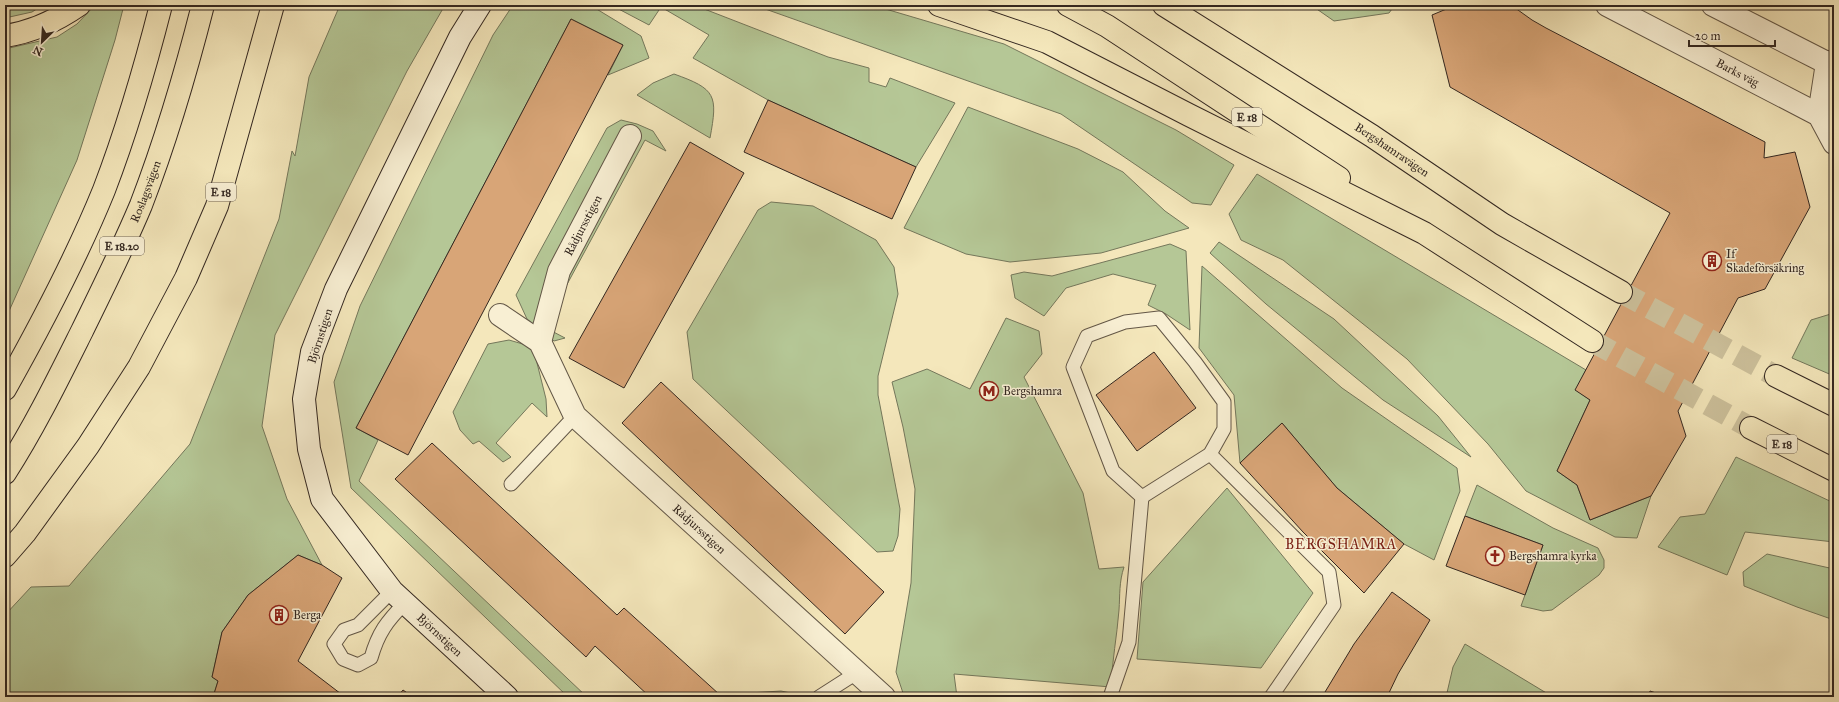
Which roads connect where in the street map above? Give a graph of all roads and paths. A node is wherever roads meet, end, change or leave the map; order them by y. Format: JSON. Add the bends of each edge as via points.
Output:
{"nodes":[{"id":1,"x":79,"y":5,"type":"edge"},
{"id":2,"x":162,"y":5,"type":"edge"},
{"id":3,"x":203,"y":5,"type":"edge"},
{"id":4,"x":273,"y":5,"type":"edge"},
{"id":5,"x":480,"y":5,"type":"edge"},
{"id":6,"x":939,"y":5,"type":"edge"},
{"id":7,"x":1068,"y":5,"type":"edge"},
{"id":8,"x":1164,"y":5,"type":"edge"},
{"id":9,"x":1607,"y":5,"type":"edge"},
{"id":10,"x":1713,"y":5,"type":"edge"},
{"id":11,"x":5,"y":36,"type":"edge"},
{"id":12,"x":1831,"y":62,"type":"edge"},
{"id":13,"x":1819,"y":115,"type":"junction"},
{"id":14,"x":630,"y":136,"type":"dead end"},
{"id":15,"x":1834,"y":143,"type":"edge"},
{"id":16,"x":1424,"y":233,"type":"junction"},
{"id":17,"x":1621,"y":292,"type":"tunnel mouth"},
{"id":18,"x":500,"y":315,"type":"dead end"},
{"id":19,"x":1592,"y":341,"type":"tunnel mouth"},
{"id":20,"x":540,"y":342,"type":"junction"},
{"id":21,"x":1776,"y":376,"type":"tunnel mouth"},
{"id":22,"x":5,"y":389,"type":"edge"},
{"id":23,"x":1834,"y":405,"type":"edge"},
{"id":24,"x":575,"y":416,"type":"junction"},
{"id":25,"x":1751,"y":428,"type":"tunnel mouth"},
{"id":26,"x":1210,"y":454,"type":"junction"},
{"id":27,"x":1834,"y":470,"type":"edge"},
{"id":28,"x":5,"y":473,"type":"edge"},
{"id":29,"x":511,"y":484,"type":"dead end"},
{"id":30,"x":1142,"y":497,"type":"junction"},
{"id":31,"x":5,"y":556,"type":"edge"},
{"id":32,"x":398,"y":597,"type":"junction"},
{"id":33,"x":858,"y":672,"type":"junction"},
{"id":34,"x":507,"y":697,"type":"edge"},
{"id":35,"x":819,"y":697,"type":"edge"},
{"id":36,"x":884,"y":697,"type":"edge"},
{"id":37,"x":1110,"y":697,"type":"edge"},
{"id":38,"x":1270,"y":697,"type":"edge"}],
"edges":[{"from":1,"to":11,"type":"main road","via":[[55,21],[20,34]]},
{"from":2,"to":22,"type":"main road","number":"E 18.20","via":[[130,116],[104,190],[72,262]]},
{"from":3,"to":28,"type":"main road","name":"Roslagsvägen","number":"E 18.20","via":[[186,70],[141,205],[64,368]]},
{"from":4,"to":31,"type":"main road","number":"E 18","via":[[217,206],[186,278],[139,367],[88,446],[25,533]]},
{"from":5,"to":32,"type":"street","name":"Björnstigen","via":[[460,37],[336,289],[312,352],[304,399],[309,449],[322,499]]},
{"from":6,"to":16,"type":"main road","via":[[1047,42]]},
{"from":7,"to":16,"type":"main road","number":"E 18","via":[[1106,26]]},
{"from":8,"to":17,"type":"main road","name":"Bergshamravägen","via":[[1372,136],[1502,224]]},
{"from":9,"to":13,"type":"street","name":"Barks väg"},
{"from":10,"to":12,"type":"street"},
{"from":12,"to":13,"type":"street"},
{"from":13,"to":15,"type":"street"},
{"from":14,"to":20,"type":"street","name":"Rådjursstigen","via":[[559,271]]},
{"from":16,"to":19,"type":"main road","number":"E 18"},
{"from":18,"to":20,"type":"street"},
{"from":20,"to":24,"type":"street","name":"Rådjursstigen"},
{"from":21,"to":23,"type":"main road"},
{"from":24,"to":29,"type":"lane"},
{"from":24,"to":33,"type":"street","name":"Rådjursstigen"},
{"from":25,"to":27,"type":"main road","number":"E 18"},
{"from":26,"to":30,"type":"lane"},
{"from":26,"to":30,"type":"lane","via":[[1224,429],[1224,402],[1159,318],[1125,322],[1087,336],[1073,367],[1113,471]]},
{"from":26,"to":38,"type":"lane","via":[[1329,572],[1334,604]]},
{"from":30,"to":37,"type":"lane","via":[[1130,642]]},
{"from":32,"to":32,"type":"lane","via":[[358,625],[344,630],[334,644],[343,659],[358,665],[371,658],[376,639],[391,617]]},
{"from":32,"to":34,"type":"street","name":"Björnstigen"},
{"from":33,"to":35,"type":"lane"},
{"from":33,"to":36,"type":"street","name":"Rådjursstigen"}]}
